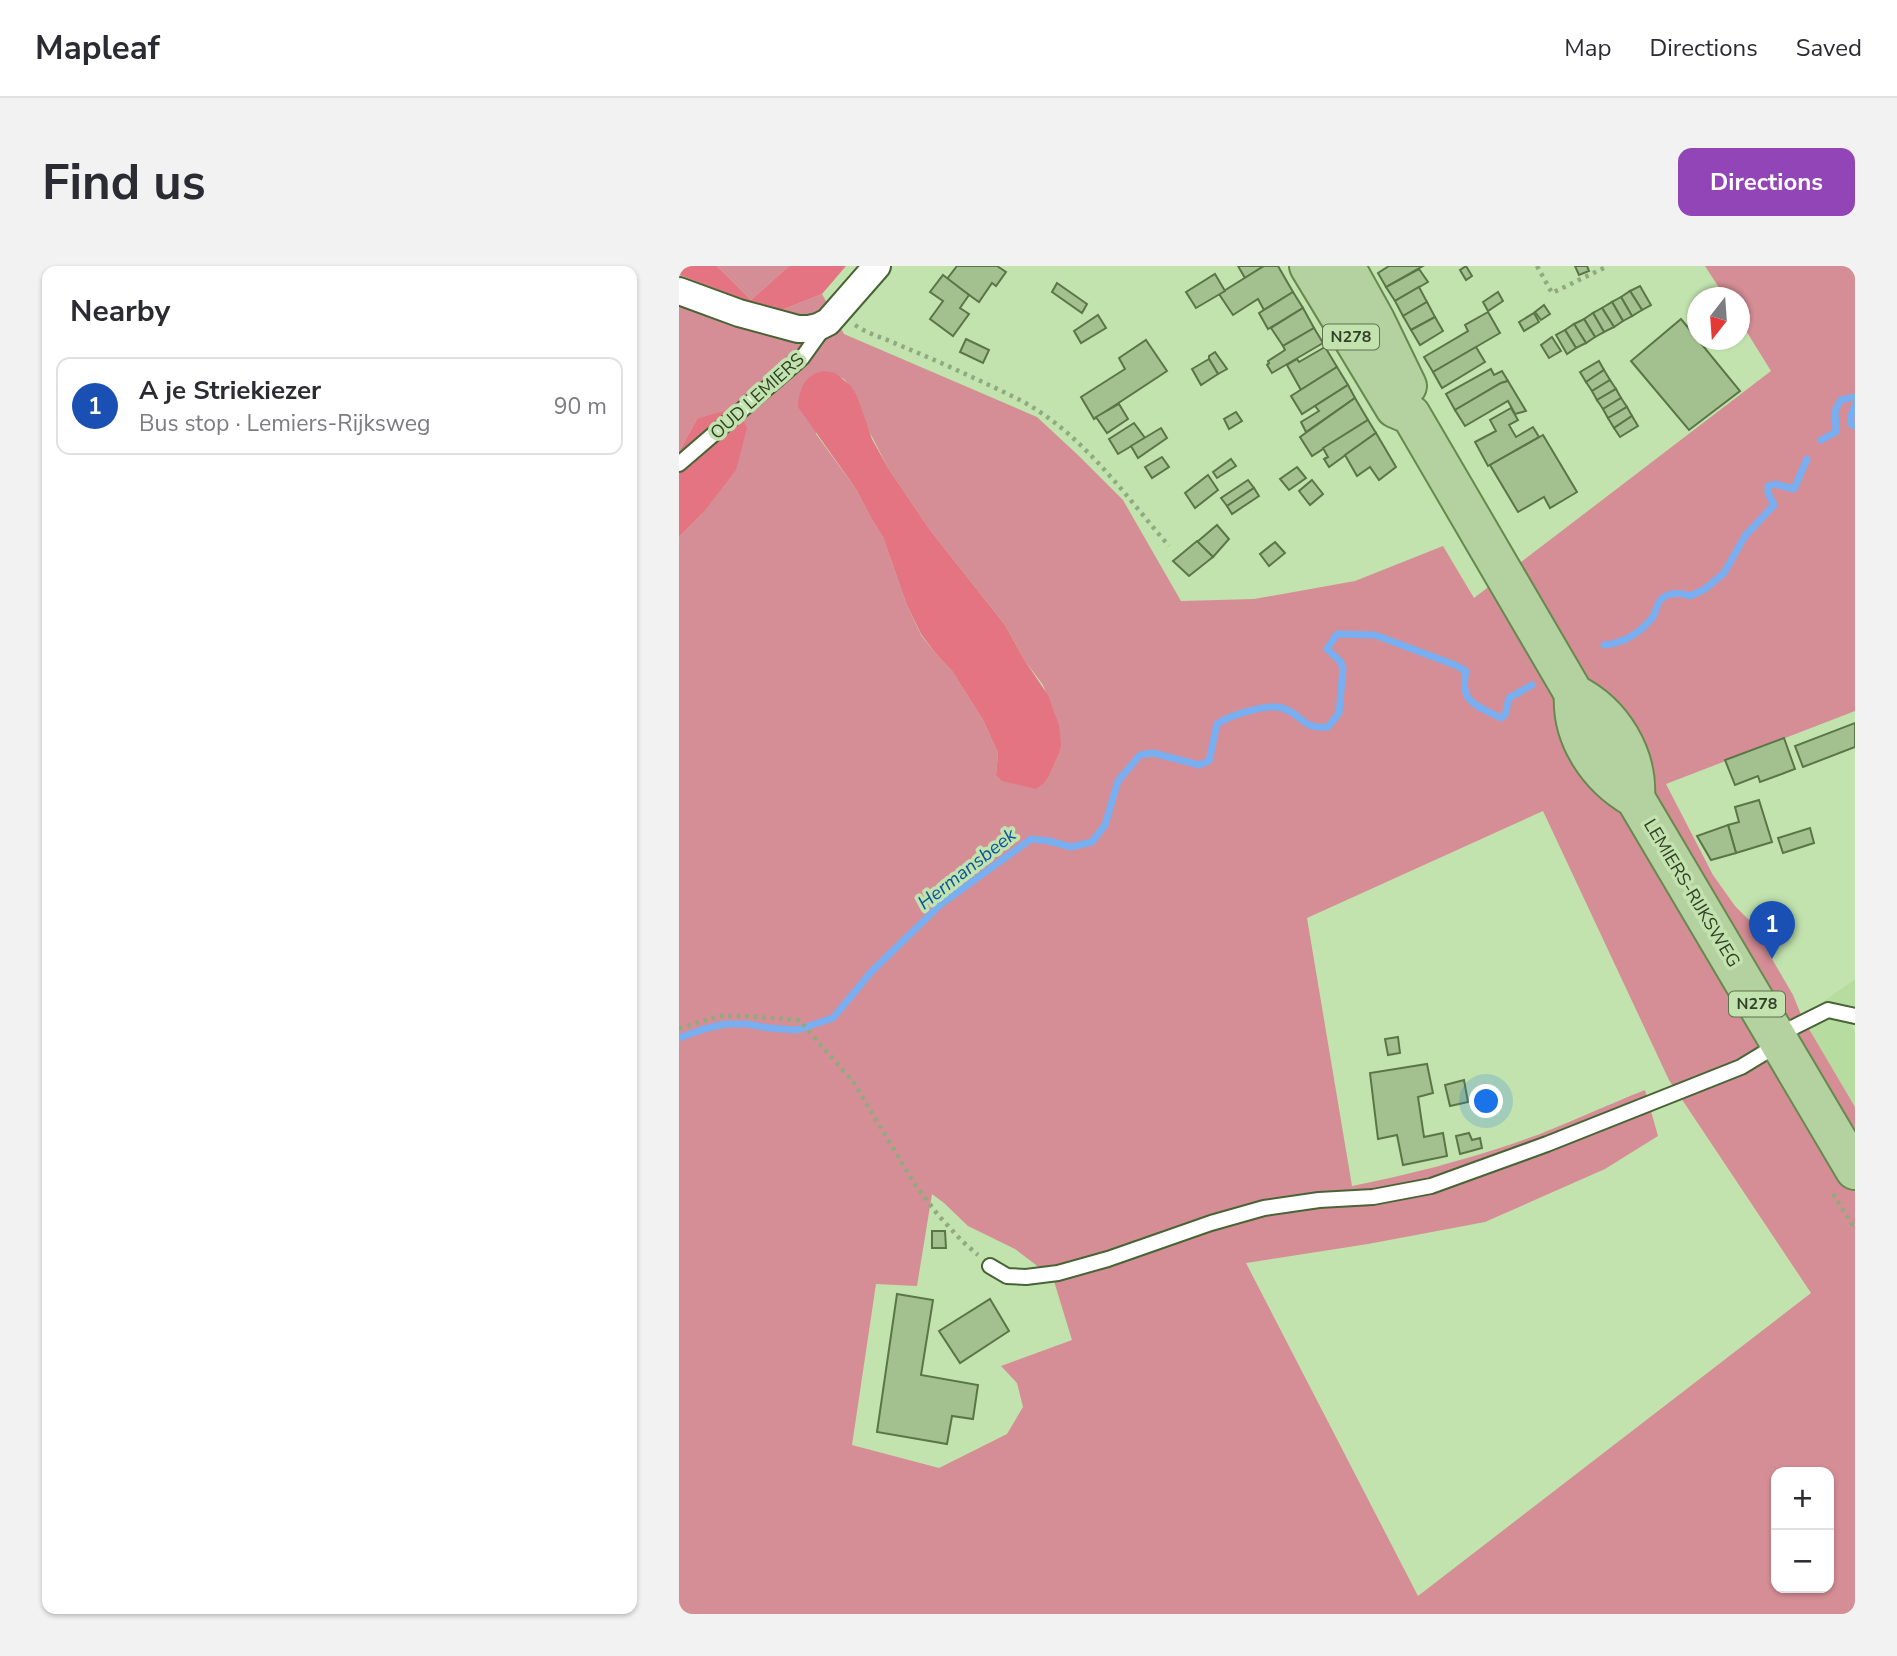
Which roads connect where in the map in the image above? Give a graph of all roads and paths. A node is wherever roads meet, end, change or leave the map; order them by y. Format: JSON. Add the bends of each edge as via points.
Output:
{"nodes":[{"id":1,"x":877,"y":266,"type":"edge"},
{"id":2,"x":1309,"y":266,"type":"edge"},
{"id":3,"x":1345,"y":266,"type":"edge"},
{"id":4,"x":1537,"y":266,"type":"edge"},
{"id":5,"x":1608,"y":266,"type":"edge"},
{"id":6,"x":679,"y":291,"type":"edge"},
{"id":7,"x":833,"y":316,"type":"junction"},
{"id":8,"x":1411,"y":415,"type":"junction"},
{"id":9,"x":679,"y":464,"type":"edge"},
{"id":10,"x":1169,"y":545,"type":"dead end"},
{"id":11,"x":1855,"y":1016,"type":"edge"},
{"id":12,"x":679,"y":1028,"type":"edge"},
{"id":13,"x":1778,"y":1039,"type":"junction"},
{"id":14,"x":1855,"y":1170,"type":"edge"},
{"id":15,"x":998,"y":1273,"type":"joint"}],
"edges":[{"from":1,"to":7,"type":"street","name":"OUD LEMIERS"},
{"from":2,"to":8,"type":"main road","name":"LEMIERS-RIJKSWEG","number":"N278","via":[[1395,408]]},
{"from":3,"to":8,"type":"main road","name":"LEMIERS-RIJKSWEG","number":"N278","via":[[1413,400]]},
{"from":4,"to":5,"type":"path","via":[[1552,293]]},
{"from":6,"to":7,"type":"street","name":"OUD LEMIERS","via":[[791,327],[818,327]]},
{"from":7,"to":9,"type":"lane","name":"OUD LEMIERS","via":[[802,358]]},
{"from":7,"to":10,"type":"path","via":[[1017,399],[1058,425]]},
{"from":8,"to":13,"type":"main road","name":"LEMIERS-RIJKSWEG","number":"N278","via":[[1574,694],[1591,702],[1618,733],[1634,774],[1635,797]]},
{"from":11,"to":13,"type":"lane","via":[[1828,1010]]},
{"from":12,"to":15,"type":"path","via":[[719,1016],[799,1020],[853,1083],[922,1194],[962,1241]]},
{"from":13,"to":14,"type":"main road","name":"LEMIERS-RIJKSWEG","number":"N278"},
{"from":13,"to":15,"type":"lane","via":[[1769,1050],[1741,1066],[1431,1186],[1264,1208],[1058,1273],[1026,1277]]}]}
